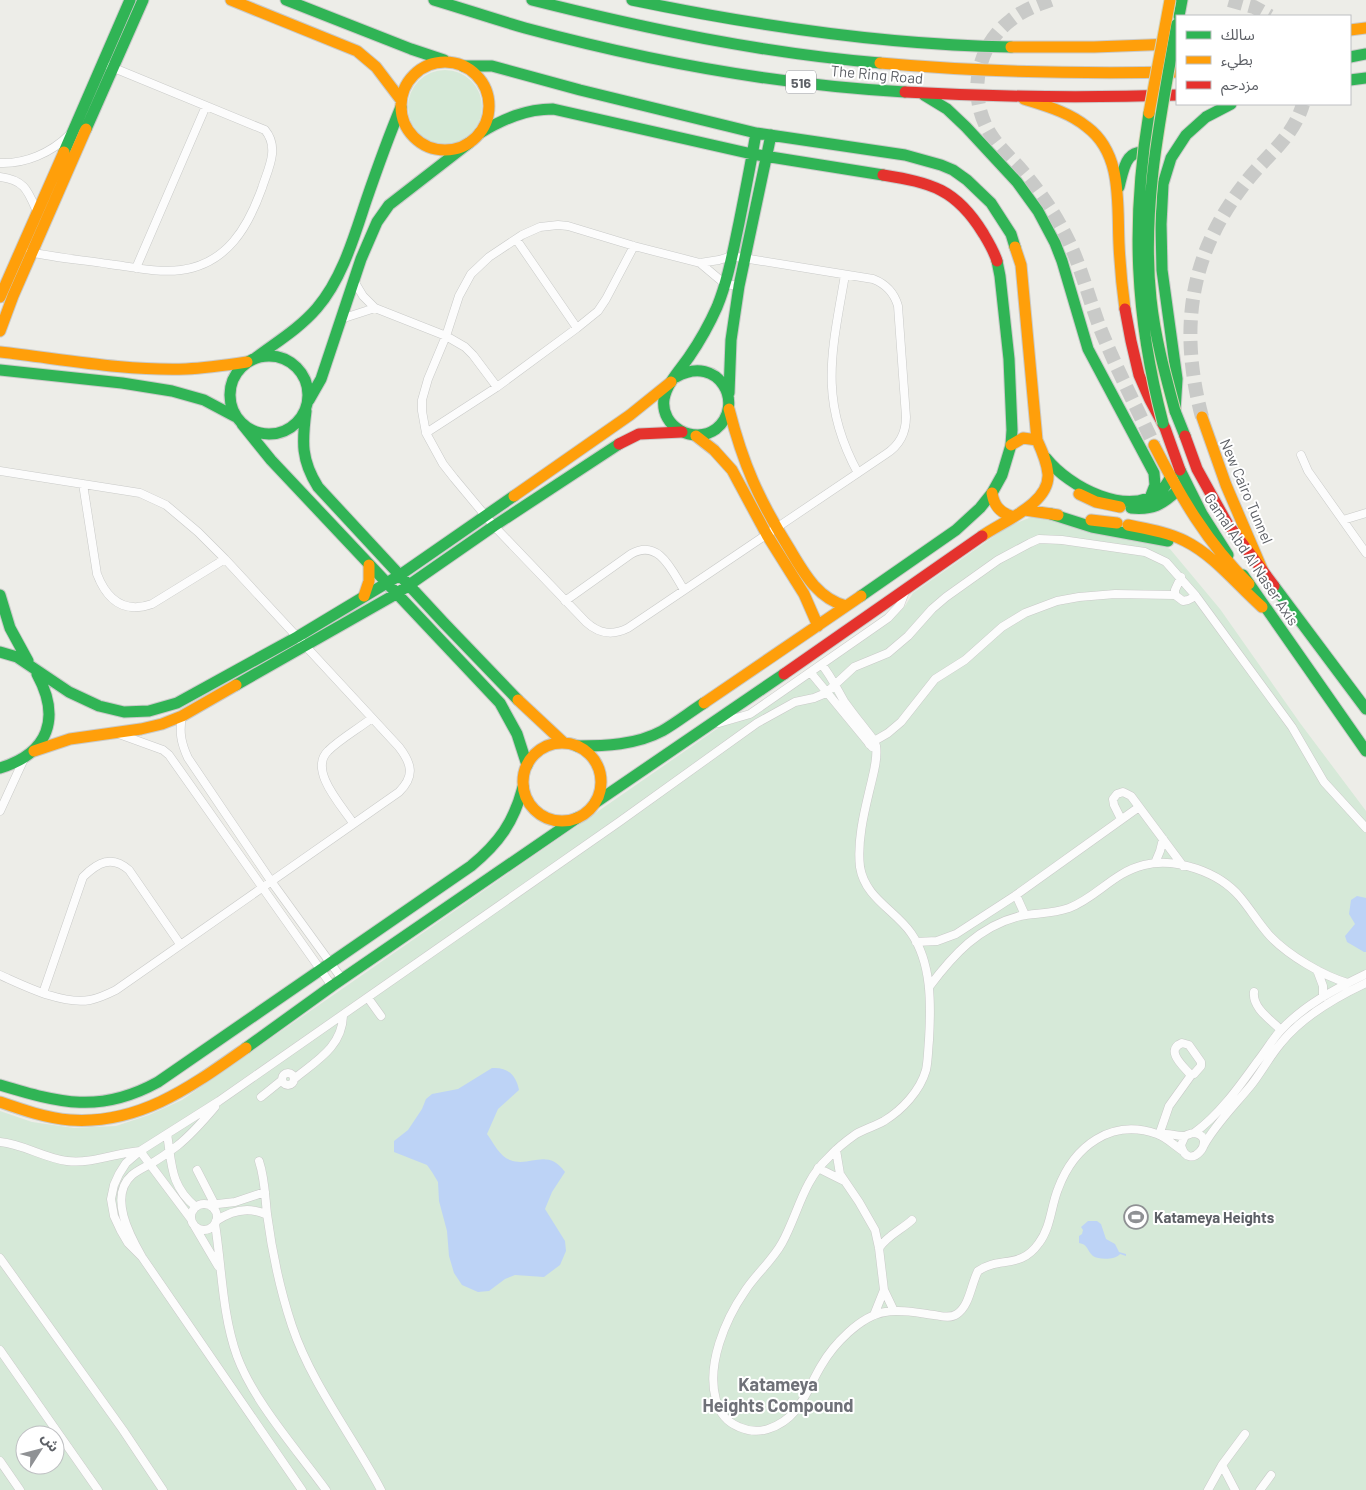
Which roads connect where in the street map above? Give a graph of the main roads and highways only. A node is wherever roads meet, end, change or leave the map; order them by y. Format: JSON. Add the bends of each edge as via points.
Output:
{"nodes":[{"id":1,"x":130,"y":0,"type":"edge"},
{"id":2,"x":143,"y":0,"type":"edge"},
{"id":3,"x":231,"y":0,"type":"edge"},
{"id":4,"x":286,"y":0,"type":"edge"},
{"id":5,"x":532,"y":0,"type":"edge"},
{"id":6,"x":632,"y":0,"type":"edge"},
{"id":7,"x":1170,"y":0,"type":"edge"},
{"id":8,"x":1182,"y":0,"type":"edge"},
{"id":9,"x":438,"y":1,"type":"edge"},
{"id":10,"x":1179,"y":15,"type":"edge"},
{"id":11,"x":1366,"y":28,"type":"edge"},
{"id":12,"x":1176,"y":30,"type":"edge"},
{"id":13,"x":1351,"y":30,"type":"edge"},
{"id":14,"x":1176,"y":44,"type":"edge"},
{"id":15,"x":1366,"y":54,"type":"edge"},
{"id":16,"x":1351,"y":57,"type":"edge"},
{"id":17,"x":448,"y":62,"type":"junction"},
{"id":18,"x":108,"y":65,"type":"junction"},
{"id":19,"x":463,"y":66,"type":"junction"},
{"id":20,"x":1176,"y":72,"type":"edge"},
{"id":21,"x":1366,"y":78,"type":"edge"},
{"id":22,"x":1351,"y":80,"type":"edge"},
{"id":23,"x":918,"y":93,"type":"junction"},
{"id":24,"x":1176,"y":95,"type":"edge"},
{"id":25,"x":1017,"y":97,"type":"junction"},
{"id":26,"x":401,"y":103,"type":"junction"},
{"id":27,"x":1229,"y":105,"type":"edge"},
{"id":28,"x":480,"y":133,"type":"junction"},
{"id":29,"x":756,"y":133,"type":"junction"},
{"id":30,"x":771,"y":135,"type":"junction"},
{"id":31,"x":469,"y":143,"type":"junction"},
{"id":32,"x":752,"y":154,"type":"junction"},
{"id":33,"x":766,"y":156,"type":"junction"},
{"id":34,"x":1163,"y":184,"type":"junction"},
{"id":35,"x":1117,"y":194,"type":"junction"},
{"id":36,"x":1011,"y":234,"type":"junction"},
{"id":37,"x":353,"y":238,"type":"junction"},
{"id":38,"x":367,"y":243,"type":"junction"},
{"id":39,"x":991,"y":244,"type":"junction"},
{"id":40,"x":0,"y":298,"type":"edge"},
{"id":41,"x":0,"y":331,"type":"edge"},
{"id":42,"x":0,"y":352,"type":"edge"},
{"id":43,"x":1029,"y":358,"type":"junction"},
{"id":44,"x":1009,"y":359,"type":"junction"},
{"id":45,"x":251,"y":361,"type":"junction"},
{"id":46,"x":0,"y":370,"type":"edge"},
{"id":47,"x":674,"y":379,"type":"junction"},
{"id":48,"x":729,"y":397,"type":"junction"},
{"id":49,"x":307,"y":405,"type":"junction"},
{"id":50,"x":729,"y":410,"type":"junction"},
{"id":51,"x":1175,"y":411,"type":"junction"},
{"id":52,"x":1202,"y":417,"type":"tunnel mouth"},
{"id":53,"x":240,"y":421,"type":"junction"},
{"id":54,"x":1164,"y":423,"type":"junction"},
{"id":55,"x":682,"y":432,"type":"junction"},
{"id":56,"x":696,"y":436,"type":"junction"},
{"id":57,"x":1037,"y":440,"type":"junction"},
{"id":58,"x":1154,"y":444,"type":"tunnel mouth"},
{"id":59,"x":1011,"y":445,"type":"junction"},
{"id":60,"x":1046,"y":458,"type":"junction"},
{"id":61,"x":1059,"y":472,"type":"junction"},
{"id":62,"x":1171,"y":477,"type":"junction"},
{"id":63,"x":1178,"y":490,"type":"junction"},
{"id":64,"x":992,"y":493,"type":"junction"},
{"id":65,"x":1150,"y":498,"type":"junction"},
{"id":66,"x":1025,"y":510,"type":"junction"},
{"id":67,"x":1051,"y":514,"type":"junction"},
{"id":68,"x":1011,"y":516,"type":"junction"},
{"id":69,"x":771,"y":532,"type":"junction"},
{"id":70,"x":1203,"y":553,"type":"junction"},
{"id":71,"x":369,"y":565,"type":"junction"},
{"id":72,"x":400,"y":575,"type":"junction"},
{"id":73,"x":1265,"y":576,"type":"junction"},
{"id":74,"x":386,"y":584,"type":"junction"},
{"id":75,"x":1249,"y":584,"type":"junction"},
{"id":76,"x":408,"y":585,"type":"junction"},
{"id":77,"x":396,"y":594,"type":"junction"},
{"id":78,"x":0,"y":595,"type":"edge"},
{"id":79,"x":364,"y":596,"type":"junction"},
{"id":80,"x":846,"y":606,"type":"junction"},
{"id":81,"x":1268,"y":611,"type":"junction"},
{"id":82,"x":818,"y":626,"type":"junction"},
{"id":83,"x":0,"y":652,"type":"edge"},
{"id":84,"x":34,"y":668,"type":"junction"},
{"id":85,"x":1366,"y":709,"type":"edge"},
{"id":86,"x":564,"y":743,"type":"junction"},
{"id":87,"x":577,"y":746,"type":"junction"},
{"id":88,"x":34,"y":751,"type":"junction"},
{"id":89,"x":1366,"y":751,"type":"edge"},
{"id":90,"x":527,"y":765,"type":"junction"},
{"id":91,"x":0,"y":768,"type":"edge"},
{"id":92,"x":523,"y":787,"type":"junction"},
{"id":93,"x":595,"y":803,"type":"junction"},
{"id":94,"x":578,"y":818,"type":"junction"},
{"id":95,"x":0,"y":1085,"type":"edge"},
{"id":96,"x":0,"y":1102,"type":"edge"}],
"edges":[{"from":1,"to":18,"type":"main road"},
{"from":2,"to":18,"type":"main road"},
{"from":3,"to":26,"type":"main road","via":[[357,50],[379,67]]},
{"from":4,"to":17,"type":"main road"},
{"from":5,"to":20,"type":"main road","name":"The Ring Road","number":"516","via":[[686,36],[844,60],[1023,74]]},
{"from":6,"to":14,"type":"main road","via":[[778,26],[910,42],[1029,48]]},
{"from":7,"to":54,"type":"main road","bridge":true,"via":[[1145,142],[1137,228],[1142,321]]},
{"from":8,"to":10,"type":"main road"},
{"from":9,"to":23,"type":"main road","name":"The Ring Road","number":"516","via":[[565,38],[680,63],[799,82]]},
{"from":11,"to":13,"type":"main road"},
{"from":12,"to":51,"type":"main road","bridge":true,"via":[[1156,144],[1148,237],[1155,322]]},
{"from":15,"to":16,"type":"main road"},
{"from":17,"to":19,"type":"main road"},
{"from":17,"to":26,"type":"main road","via":[[432,64],[417,71],[406,84]]},
{"from":18,"to":40,"type":"main road","via":[[74,130]]},
{"from":18,"to":41,"type":"main road"},
{"from":19,"to":28,"type":"main road","via":[[483,83],[488,95],[489,108]]},
{"from":19,"to":29,"type":"main road","via":[[492,66]]},
{"from":21,"to":22,"type":"main road"},
{"from":23,"to":25,"type":"main road","name":"The Ring Road","number":"516"},
{"from":23,"to":65,"type":"main road","via":[[937,101],[961,120],[1015,178],[1042,218],[1062,262],[1088,349],[1154,473],[1155,485]]},
{"from":24,"to":25,"type":"main road","name":"The Ring Road","number":"516"},
{"from":25,"to":35,"type":"main road","name":"Gamal Abd Al Naser Axis","via":[[1072,116],[1094,132],[1112,162]]},
{"from":26,"to":31,"type":"main road","via":[[403,120],[409,132],[430,148],[457,149]]},
{"from":26,"to":37,"type":"main road"},
{"from":27,"to":34,"type":"main road","name":"Gamal Abd Al Naser Axis","via":[[1206,117],[1186,135],[1171,158]]},
{"from":28,"to":31,"type":"main road"},
{"from":28,"to":32,"type":"main road","via":[[520,113],[541,108]]},
{"from":29,"to":30,"type":"main road"},
{"from":29,"to":32,"type":"main road"},
{"from":30,"to":33,"type":"main road"},
{"from":30,"to":36,"type":"main road","via":[[905,155],[941,165],[980,191]]},
{"from":31,"to":38,"type":"main road","via":[[389,205],[376,222]]},
{"from":32,"to":33,"type":"main road"},
{"from":32,"to":47,"type":"main road","via":[[725,284],[709,324]]},
{"from":33,"to":39,"type":"main road","via":[[902,178],[933,187],[965,208]]},
{"from":33,"to":48,"type":"main road","via":[[739,286],[731,340]]},
{"from":34,"to":35,"type":"main road","via":[[1156,157],[1149,152],[1137,152],[1126,162]]},
{"from":34,"to":51,"type":"main road","name":"Gamal Abd Al Naser Axis","via":[[1162,270],[1176,368]]},
{"from":35,"to":54,"type":"main road","name":"Gamal Abd Al Naser Axis","via":[[1120,265],[1128,327],[1143,387]]},
{"from":36,"to":39,"type":"main road"},
{"from":36,"to":43,"type":"main road","via":[[1021,265]]},
{"from":37,"to":38,"type":"main road"},
{"from":37,"to":45,"type":"main road","via":[[341,270],[318,307],[291,332]]},
{"from":38,"to":49,"type":"main road","via":[[321,379]]},
{"from":39,"to":44,"type":"main road","via":[[1000,276]]},
{"from":42,"to":45,"type":"main road","via":[[169,370],[210,369]]},
{"from":43,"to":44,"type":"main road"},
{"from":43,"to":57,"type":"main road"},
{"from":44,"to":59,"type":"main road"},
{"from":45,"to":49,"type":"main road","via":[[265,356],[277,357],[297,368],[308,388]]},
{"from":45,"to":53,"type":"main road","via":[[240,369],[230,388],[232,409]]},
{"from":46,"to":53,"type":"main road","via":[[165,389],[203,399]]},
{"from":47,"to":48,"type":"main road","via":[[692,370],[708,372],[718,378]]},
{"from":47,"to":55,"type":"main road","via":[[665,392],[664,404],[666,415]]},
{"from":47,"to":72,"type":"main road","via":[[630,415]]},
{"from":48,"to":50,"type":"main road"},
{"from":49,"to":53,"type":"main road","via":[[300,420],[292,427],[272,435],[251,430]]},
{"from":49,"to":72,"type":"main road","via":[[303,438],[307,468],[314,480]]},
{"from":50,"to":56,"type":"main road","via":[[717,429]]},
{"from":50,"to":69,"type":"main road"},
{"from":51,"to":73,"type":"main road","name":"Gamal Abd Al Naser Axis","via":[[1191,456],[1216,505]]},
{"from":52,"to":73,"type":"main road","name":"New Cairo Tunnel","via":[[1226,485]]},
{"from":53,"to":71,"type":"main road","via":[[263,451]]},
{"from":54,"to":75,"type":"main road","name":"Gamal Abd Al Naser Axis","via":[[1195,501]]},
{"from":55,"to":56,"type":"main road"},
{"from":55,"to":76,"type":"main road","via":[[649,433],[629,438]]},
{"from":56,"to":69,"type":"main road","via":[[732,470]]},
{"from":57,"to":59,"type":"main road","via":[[1023,438]]},
{"from":57,"to":60,"type":"main road"},
{"from":58,"to":62,"type":"main road"},
{"from":59,"to":64,"type":"main road","via":[[1002,475]]},
{"from":60,"to":61,"type":"main road"},
{"from":60,"to":66,"type":"main road","via":[[1047,483],[1035,504]]},
{"from":61,"to":63,"type":"main road","via":[[1067,484],[1084,497],[1103,504],[1147,509],[1164,503]]},
{"from":61,"to":65,"type":"main road","via":[[1078,486],[1100,495],[1133,501]]},
{"from":62,"to":63,"type":"main road"},
{"from":62,"to":65,"type":"main road","via":[[1161,491]]},
{"from":63,"to":75,"type":"main road","via":[[1210,542]]},
{"from":64,"to":68,"type":"main road","via":[[997,508]]},
{"from":64,"to":80,"type":"main road","via":[[956,530]]},
{"from":66,"to":67,"type":"main road"},
{"from":66,"to":68,"type":"main road"},
{"from":67,"to":70,"type":"main road","via":[[1092,527],[1172,542]]},
{"from":67,"to":70,"type":"main road","via":[[1168,534]]},
{"from":68,"to":93,"type":"main road"},
{"from":69,"to":80,"type":"main road","via":[[819,593],[831,602]]},
{"from":69,"to":82,"type":"main road"},
{"from":70,"to":81,"type":"main road"},
{"from":71,"to":74,"type":"main road"},
{"from":71,"to":79,"type":"main road","via":[[369,581]]},
{"from":72,"to":74,"type":"main road"},
{"from":72,"to":76,"type":"main road"},
{"from":73,"to":85,"type":"main road","name":"Gamal Abd Al Naser Axis"},
{"from":74,"to":77,"type":"main road"},
{"from":74,"to":79,"type":"main road"},
{"from":75,"to":81,"type":"main road","name":"Gamal Abd Al Naser Axis"},
{"from":76,"to":77,"type":"main road"},
{"from":76,"to":86,"type":"main road","via":[[500,683]]},
{"from":77,"to":88,"type":"main road","via":[[182,716],[162,724],[70,739]]},
{"from":77,"to":90,"type":"main road","via":[[500,703],[517,734]]},
{"from":78,"to":84,"type":"main road","via":[[12,633]]},
{"from":79,"to":84,"type":"main road","via":[[187,699],[149,711],[124,712],[99,706],[69,692]]},
{"from":80,"to":82,"type":"main road"},
{"from":81,"to":89,"type":"main road","name":"Gamal Abd Al Naser Axis"},
{"from":82,"to":87,"type":"main road","via":[[662,732],[618,745]]},
{"from":83,"to":84,"type":"main road","via":[[17,657]]},
{"from":84,"to":88,"type":"main road","via":[[48,694],[50,720]]},
{"from":86,"to":87,"type":"main road"},
{"from":86,"to":90,"type":"main road","via":[[542,748]]},
{"from":87,"to":93,"type":"main road","via":[[587,752],[599,771],[600,787]]},
{"from":88,"to":91,"type":"main road","via":[[23,760]]},
{"from":90,"to":92,"type":"main road"},
{"from":92,"to":94,"type":"main road","via":[[531,806],[543,816],[557,821]]},
{"from":92,"to":95,"type":"main road","via":[[504,833],[488,852],[448,884],[144,1090],[103,1102],[80,1104],[38,1097]]},
{"from":93,"to":94,"type":"main road"},
{"from":94,"to":96,"type":"main road","via":[[172,1098],[113,1116],[72,1121]]}]}
